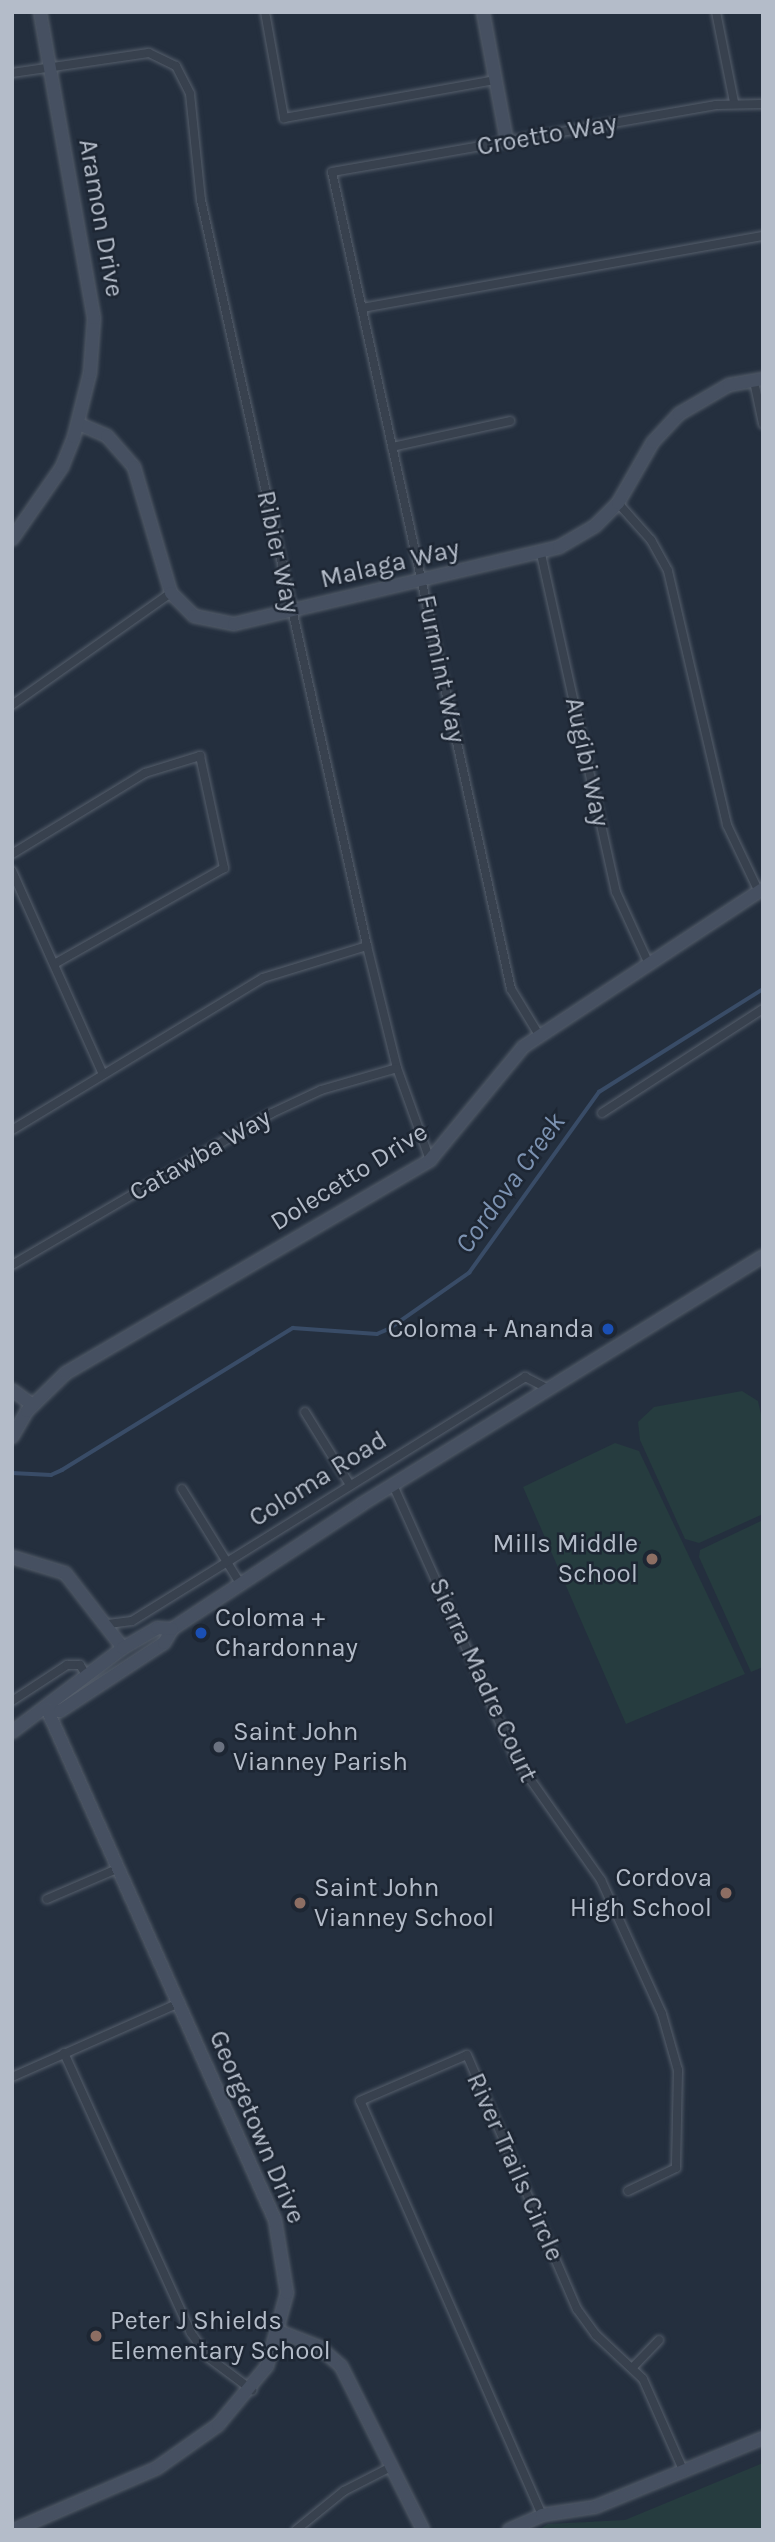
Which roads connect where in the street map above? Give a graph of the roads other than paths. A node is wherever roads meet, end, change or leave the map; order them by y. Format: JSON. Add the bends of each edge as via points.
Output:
{"nodes":[{"id":1,"x":40,"y":12,"type":"edge"},
{"id":2,"x":265,"y":12,"type":"edge"},
{"id":3,"x":483,"y":12,"type":"edge"},
{"id":4,"x":716,"y":12,"type":"edge"},
{"id":5,"x":51,"y":69,"type":"junction"},
{"id":6,"x":12,"y":72,"type":"edge"},
{"id":7,"x":495,"y":80,"type":"junction"},
{"id":8,"x":734,"y":102,"type":"junction"},
{"id":9,"x":763,"y":103,"type":"edge"},
{"id":10,"x":507,"y":142,"type":"junction"},
{"id":11,"x":332,"y":172,"type":"joint"},
{"id":12,"x":763,"y":236,"type":"edge"},
{"id":13,"x":362,"y":308,"type":"junction"},
{"id":14,"x":758,"y":380,"type":"edge"},
{"id":15,"x":510,"y":421,"type":"dead end"},
{"id":16,"x":79,"y":424,"type":"junction"},
{"id":17,"x":763,"y":424,"type":"edge"},
{"id":18,"x":392,"y":447,"type":"junction"},
{"id":19,"x":618,"y":503,"type":"junction"},
{"id":20,"x":12,"y":539,"type":"edge"},
{"id":21,"x":541,"y":554,"type":"junction"},
{"id":22,"x":421,"y":578,"type":"junction"},
{"id":23,"x":171,"y":593,"type":"junction"},
{"id":24,"x":291,"y":611,"type":"junction"},
{"id":25,"x":12,"y":705,"type":"edge"},
{"id":26,"x":12,"y":854,"type":"edge"},
{"id":27,"x":12,"y":871,"type":"edge"},
{"id":28,"x":761,"y":890,"type":"edge"},
{"id":29,"x":366,"y":946,"type":"junction"},
{"id":30,"x":54,"y":964,"type":"junction"},
{"id":31,"x":649,"y":964,"type":"junction"},
{"id":32,"x":763,"y":1009,"type":"edge"},
{"id":33,"x":539,"y":1035,"type":"junction"},
{"id":34,"x":397,"y":1068,"type":"junction"},
{"id":35,"x":103,"y":1074,"type":"junction"},
{"id":36,"x":602,"y":1113,"type":"dead end"},
{"id":37,"x":12,"y":1130,"type":"edge"},
{"id":38,"x":430,"y":1160,"type":"junction"},
{"id":39,"x":763,"y":1256,"type":"edge"},
{"id":40,"x":12,"y":1265,"type":"edge"},
{"id":41,"x":549,"y":1389,"type":"junction"},
{"id":42,"x":12,"y":1391,"type":"edge"},
{"id":43,"x":33,"y":1405,"type":"junction"},
{"id":44,"x":305,"y":1412,"type":"dead end"},
{"id":45,"x":12,"y":1437,"type":"edge"},
{"id":46,"x":350,"y":1485,"type":"junction"},
{"id":47,"x":393,"y":1485,"type":"junction"},
{"id":48,"x":182,"y":1489,"type":"dead end"},
{"id":49,"x":12,"y":1557,"type":"edge"},
{"id":50,"x":227,"y":1563,"type":"junction"},
{"id":51,"x":241,"y":1585,"type":"junction"},
{"id":52,"x":108,"y":1625,"type":"junction"},
{"id":53,"x":172,"y":1629,"type":"junction"},
{"id":54,"x":160,"y":1646,"type":"junction"},
{"id":55,"x":123,"y":1648,"type":"junction"},
{"id":56,"x":87,"y":1676,"type":"junction"},
{"id":57,"x":12,"y":1701,"type":"edge"},
{"id":58,"x":47,"y":1709,"type":"junction"},
{"id":59,"x":12,"y":1732,"type":"edge"},
{"id":60,"x":118,"y":1868,"type":"junction"},
{"id":61,"x":47,"y":1899,"type":"dead end"},
{"id":62,"x":178,"y":2003,"type":"junction"},
{"id":63,"x":64,"y":2053,"type":"junction"},
{"id":64,"x":12,"y":2077,"type":"edge"},
{"id":65,"x":628,"y":2191,"type":"dead end"},
{"id":66,"x":281,"y":2332,"type":"junction"},
{"id":67,"x":659,"y":2340,"type":"dead end"},
{"id":68,"x":634,"y":2366,"type":"junction"},
{"id":69,"x":252,"y":2390,"type":"junction"},
{"id":70,"x":763,"y":2438,"type":"edge"},
{"id":71,"x":389,"y":2468,"type":"junction"},
{"id":72,"x":684,"y":2472,"type":"junction"},
{"id":73,"x":542,"y":2515,"type":"junction"},
{"id":74,"x":34,"y":2526,"type":"edge"},
{"id":75,"x":14,"y":2530,"type":"edge"},
{"id":76,"x":296,"y":2530,"type":"edge"},
{"id":77,"x":424,"y":2530,"type":"edge"},
{"id":78,"x":509,"y":2530,"type":"edge"}],
"edges":[{"from":1,"to":5,"type":"street","name":"Aramon Drive"},
{"from":2,"to":7,"type":"street","via":[[284,118]]},
{"from":3,"to":7,"type":"street"},
{"from":4,"to":8,"type":"street"},
{"from":5,"to":6,"type":"street","name":"Ribier Way"},
{"from":5,"to":16,"type":"street","name":"Aramon Drive","via":[[93,285],[93,351]]},
{"from":5,"to":24,"type":"street","name":"Ribier Way","via":[[149,53],[176,66],[190,94],[201,200]]},
{"from":7,"to":10,"type":"street"},
{"from":8,"to":9,"type":"street","name":"Croetto Way"},
{"from":8,"to":10,"type":"street","name":"Croetto Way"},
{"from":10,"to":11,"type":"street","name":"Croetto Way"},
{"from":11,"to":13,"type":"street","name":"Furmint Way"},
{"from":12,"to":13,"type":"street"},
{"from":13,"to":18,"type":"street","name":"Furmint Way"},
{"from":14,"to":17,"type":"street"},
{"from":14,"to":19,"type":"street","name":"Malaga Way","via":[[718,390],[671,420]]},
{"from":15,"to":18,"type":"street"},
{"from":16,"to":20,"type":"street","name":"Aramon Drive","via":[[62,467]]},
{"from":16,"to":23,"type":"street","via":[[107,436],[134,467]]},
{"from":18,"to":22,"type":"street","name":"Furmint Way"},
{"from":19,"to":21,"type":"street","name":"Malaga Way","via":[[582,535]]},
{"from":19,"to":28,"type":"street","via":[[651,540],[667,571],[727,824]]},
{"from":21,"to":22,"type":"street","name":"Malaga Way"},
{"from":21,"to":31,"type":"street","name":"Augibi Way","via":[[616,892]]},
{"from":22,"to":24,"type":"street","name":"Malaga Way"},
{"from":22,"to":33,"type":"street","name":"Furmint Way","via":[[511,989]]},
{"from":23,"to":24,"type":"street","name":"Malaga Way","via":[[194,616],[223,624]]},
{"from":23,"to":25,"type":"street"},
{"from":24,"to":29,"type":"street","name":"Ribier Way"},
{"from":26,"to":30,"type":"street","via":[[145,772],[200,756],[224,868]]},
{"from":27,"to":30,"type":"street"},
{"from":28,"to":31,"type":"street","name":"Dolecetto Drive"},
{"from":29,"to":34,"type":"street","name":"Ribier Way"},
{"from":29,"to":35,"type":"street","via":[[263,978]]},
{"from":30,"to":35,"type":"street"},
{"from":31,"to":33,"type":"street","name":"Dolecetto Drive"},
{"from":32,"to":36,"type":"street"},
{"from":33,"to":38,"type":"street","name":"Dolecetto Drive","via":[[493,1077],[456,1135]]},
{"from":34,"to":38,"type":"street","name":"Ribier Way"},
{"from":34,"to":40,"type":"street","name":"Catawba Way","via":[[321,1090],[272,1113]]},
{"from":35,"to":37,"type":"street"},
{"from":38,"to":43,"type":"street","name":"Dolecetto Drive","via":[[66,1373]]},
{"from":39,"to":41,"type":"street","name":"Coloma Road"},
{"from":41,"to":46,"type":"street","name":"Coloma Road","via":[[524,1377]]},
{"from":41,"to":47,"type":"street","name":"Coloma Road"},
{"from":42,"to":43,"type":"street"},
{"from":43,"to":45,"type":"street","name":"Dolecetto Drive"},
{"from":44,"to":46,"type":"street"},
{"from":46,"to":50,"type":"street","name":"Coloma Road"},
{"from":47,"to":51,"type":"street","name":"Coloma Road"},
{"from":47,"to":65,"type":"street","name":"Sierra Madre Court","via":[[516,1759],[601,1880],[662,2014],[678,2070],[676,2168]]},
{"from":48,"to":50,"type":"street"},
{"from":49,"to":52,"type":"street","via":[[65,1573]]},
{"from":50,"to":51,"type":"street"},
{"from":50,"to":52,"type":"street","name":"Coloma Road","via":[[132,1621]]},
{"from":51,"to":53,"type":"street","name":"Coloma Road"},
{"from":52,"to":55,"type":"street"},
{"from":53,"to":54,"type":"street","name":"Coloma Road"},
{"from":53,"to":55,"type":"street","name":"Coloma Road","via":[[157,1628]]},
{"from":54,"to":55,"type":"street","via":[[136,1651]]},
{"from":54,"to":58,"type":"street","name":"Coloma Road","via":[[60,1711]]},
{"from":55,"to":56,"type":"street","name":"Coloma Road"},
{"from":56,"to":57,"type":"street","via":[[80,1665],[67,1665]]},
{"from":56,"to":58,"type":"street","name":"Coloma Road"},
{"from":58,"to":59,"type":"street","name":"Coloma Road"},
{"from":58,"to":60,"type":"street","name":"Georgetown Drive"},
{"from":60,"to":61,"type":"street"},
{"from":60,"to":62,"type":"street","name":"Georgetown Drive"},
{"from":62,"to":63,"type":"street"},
{"from":62,"to":66,"type":"street","name":"Georgetown Drive","via":[[281,2238],[287,2292]]},
{"from":63,"to":64,"type":"street"},
{"from":63,"to":69,"type":"street","via":[[191,2333],[209,2358]]},
{"from":66,"to":69,"type":"street","name":"Georgetown Drive"},
{"from":66,"to":71,"type":"street","via":[[319,2347],[341,2366]]},
{"from":67,"to":68,"type":"street"},
{"from":68,"to":72,"type":"street","name":"River Trails Circle"},
{"from":68,"to":73,"type":"street","name":"River Trails Circle","via":[[596,2335],[577,2309],[467,2055],[360,2101]]},
{"from":69,"to":74,"type":"street","name":"Georgetown Drive","via":[[218,2425],[168,2461]]},
{"from":70,"to":72,"type":"street"},
{"from":71,"to":76,"type":"street","via":[[344,2491]]},
{"from":71,"to":77,"type":"street"},
{"from":72,"to":73,"type":"street","via":[[595,2507]]},
{"from":73,"to":78,"type":"street"},
{"from":74,"to":75,"type":"street","name":"Georgetown Drive"}]}
